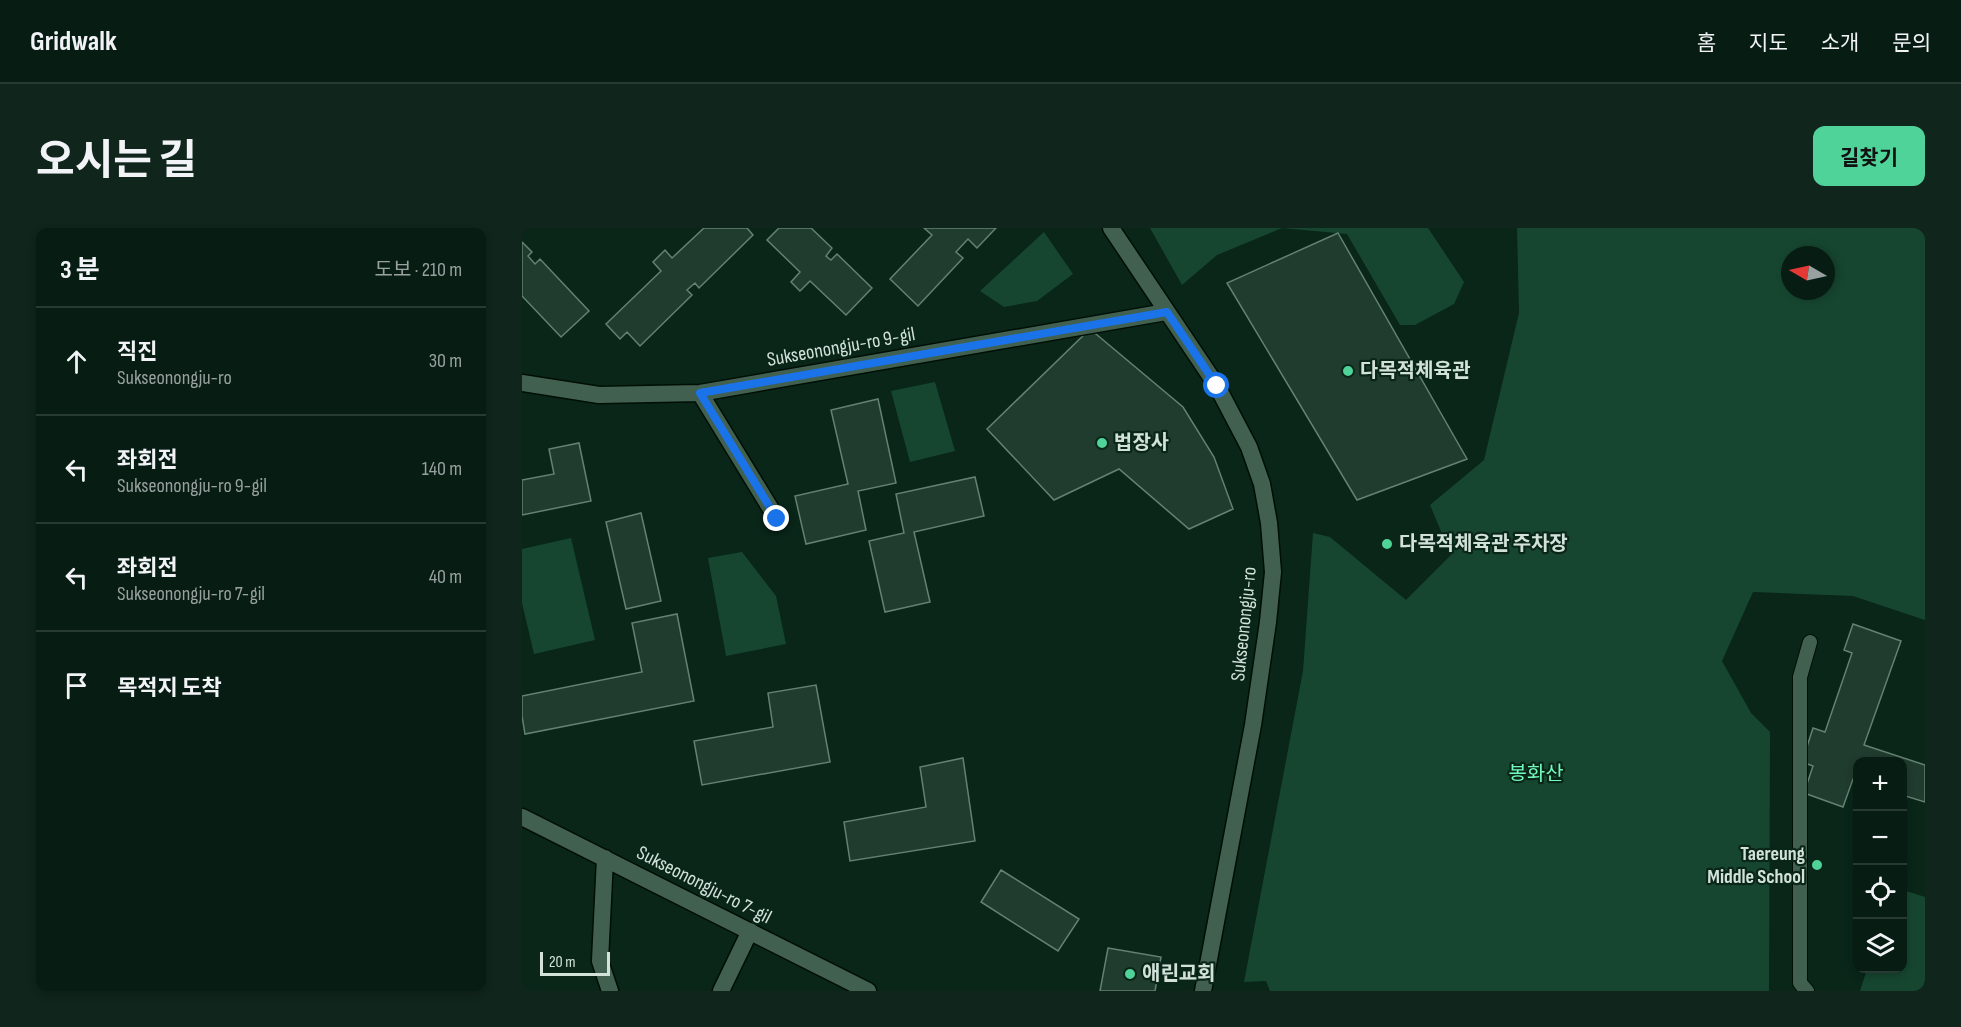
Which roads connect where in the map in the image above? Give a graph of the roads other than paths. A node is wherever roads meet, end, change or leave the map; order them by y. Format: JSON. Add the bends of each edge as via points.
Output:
{"nodes":[{"id":1,"x":1111,"y":228,"type":"edge"},
{"id":2,"x":1167,"y":312,"type":"junction"},
{"id":3,"x":522,"y":383,"type":"edge"},
{"id":4,"x":700,"y":393,"type":"junction"},
{"id":5,"x":777,"y":519,"type":"dead end"},
{"id":6,"x":1810,"y":642,"type":"dead end"},
{"id":7,"x":522,"y":817,"type":"edge"},
{"id":8,"x":605,"y":858,"type":"junction"},
{"id":9,"x":750,"y":931,"type":"junction"},
{"id":10,"x":850,"y":987,"type":"edge"},
{"id":11,"x":610,"y":991,"type":"edge"},
{"id":12,"x":721,"y":991,"type":"edge"},
{"id":13,"x":868,"y":991,"type":"edge"},
{"id":14,"x":1203,"y":991,"type":"edge"},
{"id":15,"x":1807,"y":991,"type":"edge"}],
"edges":[{"from":1,"to":2,"type":"street","name":"Sukseonongju-ro"},
{"from":2,"to":4,"type":"street","name":"Sukseonongju-ro 9-gil"},
{"from":2,"to":14,"type":"street","name":"Sukseonongju-ro","via":[[1217,386],[1249,447],[1262,484],[1273,572],[1253,725]]},
{"from":3,"to":4,"type":"street","name":"Sukseonongju-ro 9-gil","via":[[599,395]]},
{"from":4,"to":5,"type":"street"},
{"from":6,"to":15,"type":"lane","via":[[1800,677],[1800,983]]},
{"from":7,"to":8,"type":"street","name":"Sukseonongju-ro 7-gil"},
{"from":8,"to":9,"type":"street","name":"Sukseonongju-ro 7-gil"},
{"from":8,"to":11,"type":"street","via":[[600,961]]},
{"from":9,"to":10,"type":"street","name":"Sukseonongju-ro 7-gil"},
{"from":9,"to":12,"type":"street"},
{"from":10,"to":13,"type":"street","name":"Sukseonongju-ro 7-gil"}]}
